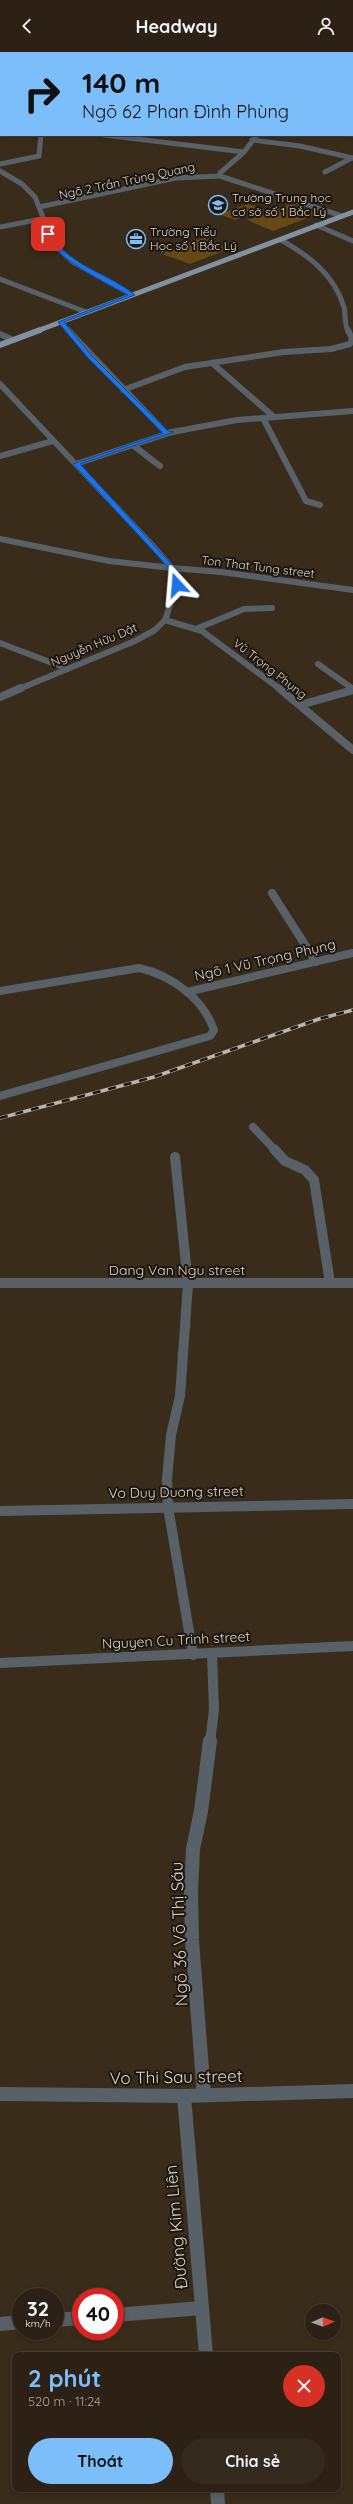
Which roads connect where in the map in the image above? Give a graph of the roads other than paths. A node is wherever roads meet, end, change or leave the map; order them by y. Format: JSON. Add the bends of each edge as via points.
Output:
{"nodes":[{"id":1,"x":41,"y":136,"type":"edge"},
{"id":2,"x":112,"y":136,"type":"edge"},
{"id":3,"x":256,"y":136,"type":"edge"},
{"id":4,"x":252,"y":140,"type":"junction"},
{"id":5,"x":244,"y":152,"type":"junction"},
{"id":6,"x":352,"y":158,"type":"edge"},
{"id":7,"x":0,"y":164,"type":"edge"},
{"id":8,"x":0,"y":171,"type":"edge"},
{"id":9,"x":325,"y":172,"type":"dead end"},
{"id":10,"x":220,"y":176,"type":"junction"},
{"id":11,"x":39,"y":207,"type":"junction"},
{"id":12,"x":353,"y":212,"type":"edge"},
{"id":13,"x":342,"y":216,"type":"junction"},
{"id":14,"x":41,"y":219,"type":"junction"},
{"id":15,"x":316,"y":225,"type":"junction"},
{"id":16,"x":0,"y":227,"type":"edge"},
{"id":17,"x":281,"y":240,"type":"junction"},
{"id":18,"x":353,"y":241,"type":"edge"},
{"id":19,"x":0,"y":279,"type":"edge"},
{"id":20,"x":132,"y":295,"type":"junction"},
{"id":21,"x":86,"y":312,"type":"junction"},
{"id":22,"x":61,"y":322,"type":"junction"},
{"id":23,"x":0,"y":334,"type":"edge"},
{"id":24,"x":13,"y":340,"type":"junction"},
{"id":25,"x":0,"y":345,"type":"edge"},
{"id":26,"x":212,"y":363,"type":"junction"},
{"id":27,"x":0,"y":384,"type":"edge"},
{"id":28,"x":123,"y":390,"type":"junction"},
{"id":29,"x":353,"y":411,"type":"edge"},
{"id":30,"x":274,"y":417,"type":"junction"},
{"id":31,"x":263,"y":418,"type":"junction"},
{"id":32,"x":172,"y":432,"type":"junction"},
{"id":33,"x":53,"y":441,"type":"junction"},
{"id":34,"x":134,"y":446,"type":"junction"},
{"id":35,"x":0,"y":456,"type":"edge"},
{"id":36,"x":76,"y":464,"type":"junction"},
{"id":37,"x":160,"y":466,"type":"dead end"},
{"id":38,"x":320,"y":505,"type":"dead end"},
{"id":39,"x":0,"y":539,"type":"edge"},
{"id":40,"x":172,"y":568,"type":"junction"},
{"id":41,"x":353,"y":590,"type":"edge"},
{"id":42,"x":272,"y":608,"type":"dead end"},
{"id":43,"x":165,"y":620,"type":"junction"},
{"id":44,"x":196,"y":629,"type":"junction"},
{"id":45,"x":0,"y":643,"type":"edge"},
{"id":46,"x":318,"y":664,"type":"dead end"},
{"id":47,"x":68,"y":669,"type":"junction"},
{"id":48,"x":353,"y":690,"type":"edge"},
{"id":49,"x":0,"y":696,"type":"edge"},
{"id":50,"x":300,"y":705,"type":"junction"},
{"id":51,"x":353,"y":750,"type":"edge"},
{"id":52,"x":272,"y":893,"type":"dead end"},
{"id":53,"x":353,"y":953,"type":"edge"},
{"id":54,"x":316,"y":962,"type":"junction"},
{"id":55,"x":0,"y":991,"type":"edge"},
{"id":56,"x":187,"y":992,"type":"junction"},
{"id":57,"x":0,"y":1096,"type":"edge"},
{"id":58,"x":253,"y":1127,"type":"dead end"},
{"id":59,"x":175,"y":1157,"type":"dead end"},
{"id":60,"x":0,"y":1283,"type":"edge"},
{"id":61,"x":330,"y":1283,"type":"junction"},
{"id":62,"x":353,"y":1283,"type":"edge"},
{"id":63,"x":188,"y":1284,"type":"junction"},
{"id":64,"x":353,"y":1504,"type":"edge"},
{"id":65,"x":168,"y":1507,"type":"junction"},
{"id":66,"x":0,"y":1511,"type":"edge"},
{"id":67,"x":353,"y":1646,"type":"edge"},
{"id":68,"x":212,"y":1654,"type":"junction"},
{"id":69,"x":193,"y":1655,"type":"junction"},
{"id":70,"x":0,"y":1663,"type":"edge"},
{"id":71,"x":353,"y":2091,"type":"edge"},
{"id":72,"x":0,"y":2094,"type":"edge"},
{"id":73,"x":204,"y":2095,"type":"junction"},
{"id":74,"x":184,"y":2096,"type":"junction"},
{"id":75,"x":202,"y":2308,"type":"junction"},
{"id":76,"x":124,"y":2314,"type":"edge"},
{"id":77,"x":12,"y":2323,"type":"edge"},
{"id":78,"x":0,"y":2324,"type":"edge"},
{"id":79,"x":206,"y":2352,"type":"edge"},
{"id":80,"x":217,"y":2492,"type":"edge"},
{"id":81,"x":218,"y":2504,"type":"edge"}],
"edges":[{"from":1,"to":7,"type":"street","via":[[39,156]]},
{"from":2,"to":5,"type":"street"},
{"from":3,"to":4,"type":"street"},
{"from":4,"to":5,"type":"street"},
{"from":4,"to":6,"type":"street","via":[[300,146]]},
{"from":5,"to":10,"type":"street","via":[[220,173]]},
{"from":6,"to":9,"type":"street"},
{"from":8,"to":11,"type":"street","via":[[22,184]]},
{"from":10,"to":11,"type":"street","name":"Ngõ 2 Trần Trùng Quang","via":[[190,176],[66,204]]},
{"from":10,"to":13,"type":"street","name":"Ngõ 2 Trần Trùng Quang"},
{"from":11,"to":14,"type":"street"},
{"from":12,"to":13,"type":"main road"},
{"from":13,"to":15,"type":"main road"},
{"from":14,"to":16,"type":"street"},
{"from":14,"to":20,"type":"street","via":[[54,245],[80,266]]},
{"from":15,"to":17,"type":"main road"},
{"from":15,"to":18,"type":"street"},
{"from":17,"to":20,"type":"main road"},
{"from":17,"to":26,"type":"street","via":[[306,254],[328,275],[344,307],[345,325],[352,339],[350,344]]},
{"from":19,"to":21,"type":"street"},
{"from":20,"to":21,"type":"main road"},
{"from":21,"to":22,"type":"main road"},
{"from":22,"to":24,"type":"main road"},
{"from":22,"to":28,"type":"street","via":[[90,357]]},
{"from":23,"to":24,"type":"street"},
{"from":24,"to":25,"type":"main road"},
{"from":26,"to":28,"type":"street","via":[[185,367]]},
{"from":26,"to":30,"type":"street"},
{"from":27,"to":33,"type":"street"},
{"from":28,"to":32,"type":"street","via":[[166,433]]},
{"from":29,"to":30,"type":"street"},
{"from":30,"to":31,"type":"street"},
{"from":31,"to":32,"type":"street"},
{"from":31,"to":38,"type":"street","via":[[306,501]]},
{"from":32,"to":34,"type":"street"},
{"from":33,"to":35,"type":"street"},
{"from":33,"to":36,"type":"street"},
{"from":34,"to":36,"type":"street"},
{"from":34,"to":37,"type":"street"},
{"from":36,"to":40,"type":"street"},
{"from":39,"to":40,"type":"street","name":"Ton That Tung street","via":[[109,561]]},
{"from":40,"to":41,"type":"street","name":"Ton That Tung street"},
{"from":40,"to":43,"type":"street","via":[[177,585]]},
{"from":42,"to":44,"type":"street","via":[[244,609]]},
{"from":43,"to":44,"type":"street","name":"Vũ Trọng Phụng"},
{"from":43,"to":47,"type":"street","name":"Nguyễn Hữu Dật","via":[[155,630],[135,641]]},
{"from":44,"to":50,"type":"street","name":"Vũ Trọng Phụng","via":[[253,667]]},
{"from":45,"to":47,"type":"street"},
{"from":46,"to":48,"type":"street"},
{"from":47,"to":49,"type":"street","name":"Nguyễn Hữu Dật"},
{"from":48,"to":50,"type":"street"},
{"from":50,"to":51,"type":"street","name":"Vũ Trọng Phụng"},
{"from":52,"to":54,"type":"street"},
{"from":53,"to":54,"type":"street","name":"Ngõ 1 Vũ Trọng Phụng"},
{"from":54,"to":56,"type":"street","name":"Ngõ 1 Vũ Trọng Phụng"},
{"from":55,"to":56,"type":"street","name":"Ngõ 1 Vũ Trọng Phụng","via":[[139,968],[160,973]]},
{"from":56,"to":57,"type":"street","via":[[205,1010],[213,1023],[214,1030],[210,1036]]},
{"from":58,"to":61,"type":"street","via":[[284,1161],[305,1170],[314,1180]]},
{"from":59,"to":63,"type":"street"},
{"from":60,"to":63,"type":"street","name":"Dang Van Ngu street"},
{"from":61,"to":62,"type":"street","name":"Dang Van Ngu street"},
{"from":61,"to":63,"type":"street","name":"Dang Van Ngu street"},
{"from":63,"to":65,"type":"street","via":[[180,1396],[171,1442]]},
{"from":64,"to":65,"type":"street","name":"Vo Duy Duong street"},
{"from":65,"to":66,"type":"street","name":"Vo Duy Duong street"},
{"from":65,"to":69,"type":"street"},
{"from":67,"to":68,"type":"street","name":"Nguyen Cu Trinh street"},
{"from":68,"to":69,"type":"street","name":"Nguyen Cu Trinh street"},
{"from":68,"to":73,"type":"street","name":"Ngõ 36 Võ Thị Sáu","via":[[214,1710],[201,1810],[193,1849],[191,1892],[192,1940]]},
{"from":69,"to":70,"type":"street","name":"Nguyen Cu Trinh street"},
{"from":71,"to":73,"type":"street","name":"Vo Thi Sau street"},
{"from":72,"to":74,"type":"street","name":"Vo Thi Sau street"},
{"from":73,"to":74,"type":"street","name":"Vo Thi Sau street"},
{"from":74,"to":75,"type":"street","name":"Đường Kim Liên"},
{"from":75,"to":76,"type":"street"},
{"from":75,"to":79,"type":"street","name":"Đường Kim Liên"},
{"from":77,"to":78,"type":"street"},
{"from":80,"to":81,"type":"street"}]}
